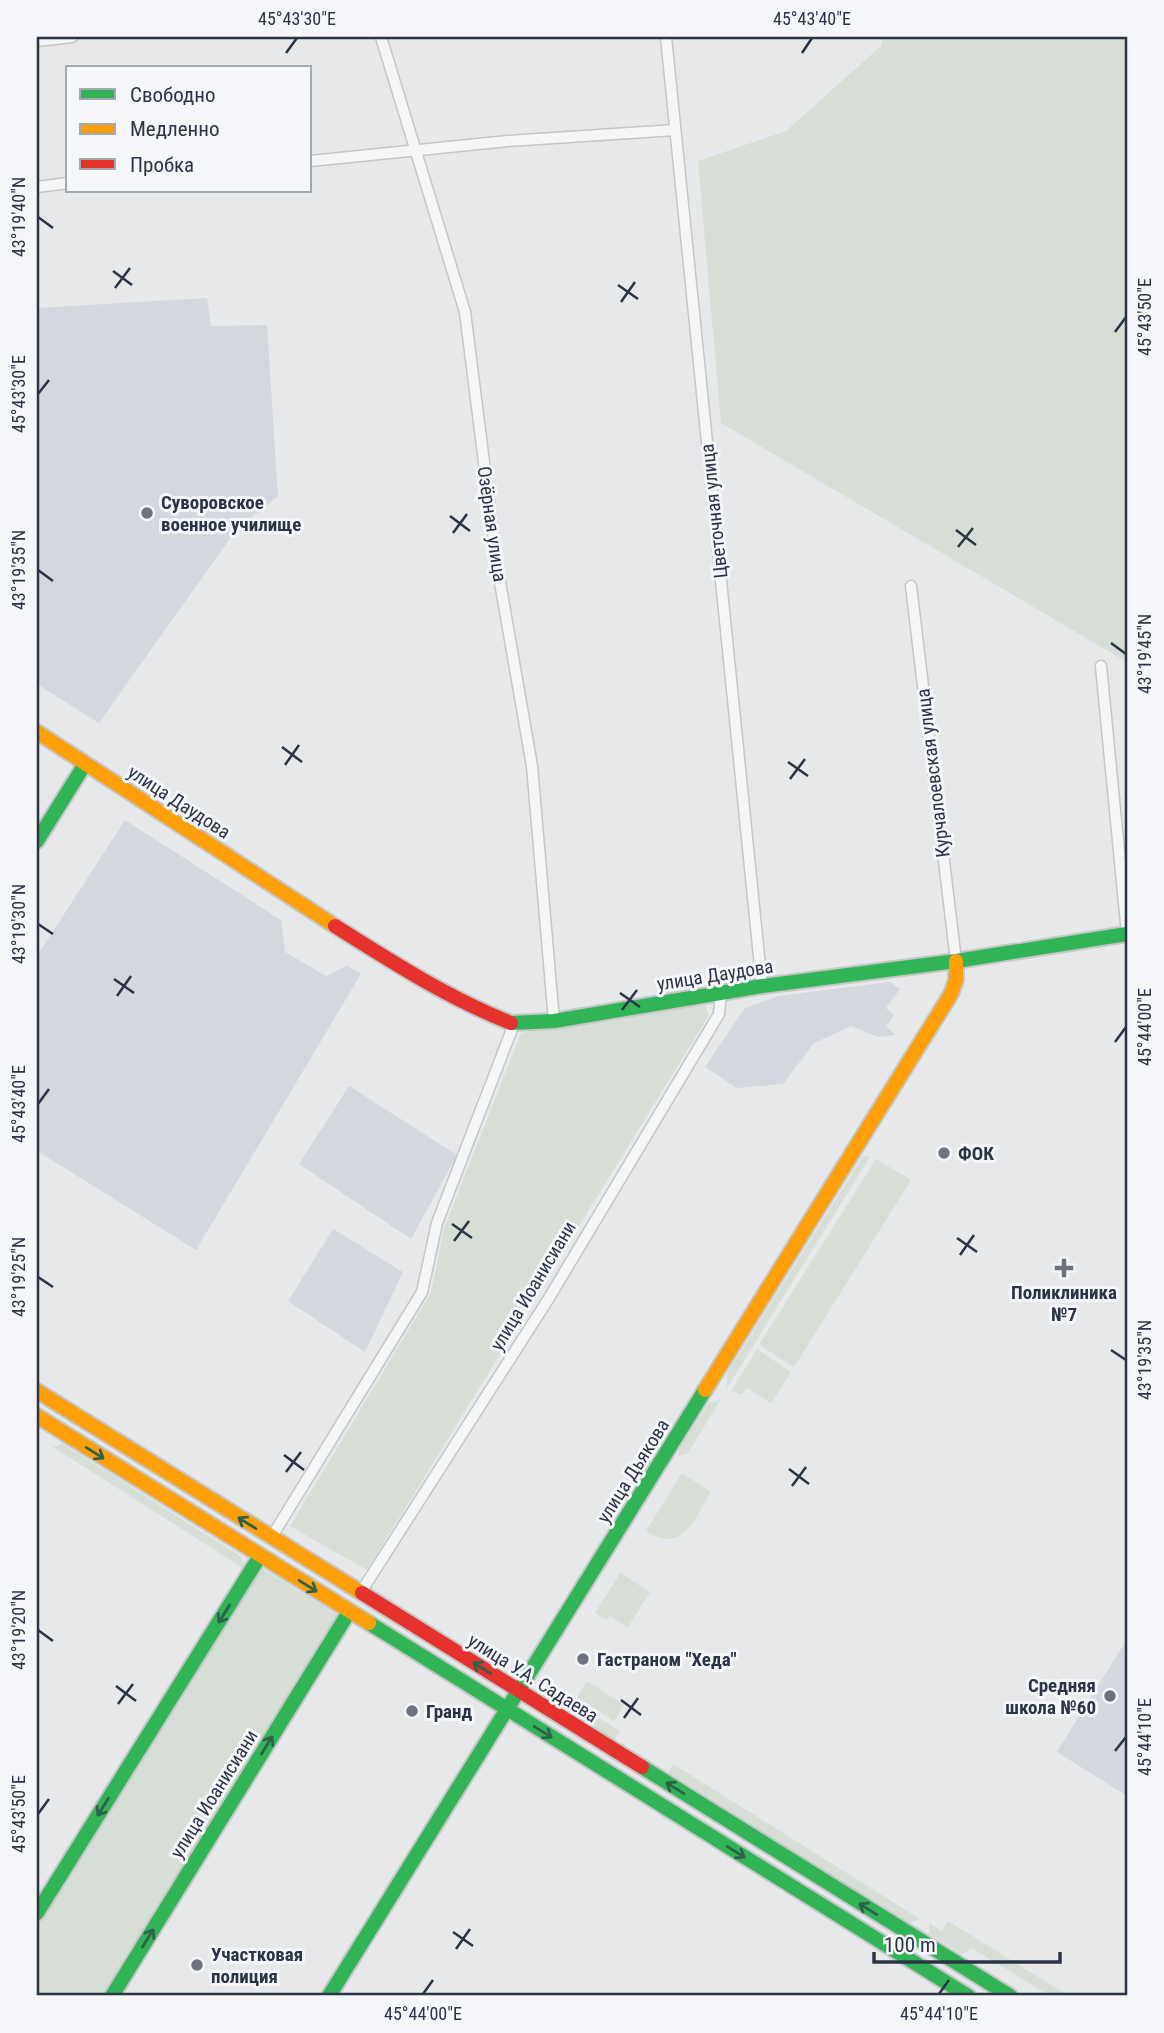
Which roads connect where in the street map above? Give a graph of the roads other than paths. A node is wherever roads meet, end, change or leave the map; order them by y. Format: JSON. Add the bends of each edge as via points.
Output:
{"nodes":[{"id":1,"x":72,"y":37,"type":"edge"},
{"id":2,"x":381,"y":37,"type":"edge"},
{"id":3,"x":666,"y":37,"type":"edge"},
{"id":4,"x":37,"y":41,"type":"edge"},
{"id":5,"x":675,"y":130,"type":"junction"},
{"id":6,"x":416,"y":150,"type":"junction"},
{"id":7,"x":312,"y":160,"type":"edge"},
{"id":8,"x":66,"y":183,"type":"edge"},
{"id":9,"x":37,"y":187,"type":"edge"},
{"id":10,"x":911,"y":586,"type":"dead end"},
{"id":11,"x":1101,"y":666,"type":"dead end"},
{"id":12,"x":37,"y":732,"type":"edge"},
{"id":13,"x":85,"y":764,"type":"junction"},
{"id":14,"x":37,"y":841,"type":"edge"},
{"id":15,"x":1127,"y":934,"type":"edge"},
{"id":16,"x":956,"y":961,"type":"junction"},
{"id":17,"x":762,"y":986,"type":"junction"},
{"id":18,"x":721,"y":993,"type":"junction"},
{"id":19,"x":554,"y":1021,"type":"junction"},
{"id":20,"x":514,"y":1024,"type":"junction"},
{"id":21,"x":37,"y":1391,"type":"edge"},
{"id":22,"x":37,"y":1416,"type":"edge"},
{"id":23,"x":271,"y":1538,"type":"junction"},
{"id":24,"x":260,"y":1556,"type":"junction"},
{"id":25,"x":361,"y":1592,"type":"junction"},
{"id":26,"x":349,"y":1612,"type":"junction"},
{"id":27,"x":519,"y":1691,"type":"junction"},
{"id":28,"x":507,"y":1710,"type":"junction"},
{"id":29,"x":37,"y":1913,"type":"edge"},
{"id":30,"x":112,"y":1996,"type":"edge"},
{"id":31,"x":328,"y":1996,"type":"edge"},
{"id":32,"x":968,"y":1996,"type":"edge"},
{"id":33,"x":1010,"y":1996,"type":"edge"}],
"edges":[{"from":1,"to":4,"type":"street"},
{"from":2,"to":6,"type":"street","name":"Озёрная улица"},
{"from":3,"to":5,"type":"street","name":"Цветочная улица"},
{"from":5,"to":6,"type":"street"},
{"from":5,"to":17,"type":"street","name":"Цветочная улица"},
{"from":6,"to":7,"type":"street"},
{"from":6,"to":19,"type":"street","name":"Озёрная улица","via":[[465,312],[497,565],[532,766]]},
{"from":8,"to":9,"type":"street"},
{"from":10,"to":16,"type":"street","name":"Курчалоевская улица"},
{"from":11,"to":15,"type":"street"},
{"from":12,"to":13,"type":"street","name":"улица Даудова"},
{"from":13,"to":14,"type":"street"},
{"from":13,"to":20,"type":"street","name":"улица Даудова","via":[[413,976]]},
{"from":15,"to":16,"type":"street","name":"улица Даудова"},
{"from":16,"to":17,"type":"street","name":"улица Даудова"},
{"from":16,"to":27,"type":"street","name":"улица Дьякова","via":[[951,994]]},
{"from":17,"to":18,"type":"street","name":"улица Даудова"},
{"from":18,"to":19,"type":"street","name":"улица Даудова"},
{"from":18,"to":25,"type":"street","name":"улица Иоанисиани","via":[[719,1014],[556,1287]]},
{"from":19,"to":20,"type":"street","name":"улица Даудова"},
{"from":20,"to":23,"type":"street","via":[[437,1223],[422,1292]]},
{"from":23,"to":21,"type":"street","name":"улица У.А. Садаева","one_way":true},
{"from":22,"to":24,"type":"street","one_way":true},
{"from":23,"to":25,"type":"street","name":"улица У.А. Садаева"},
{"from":24,"to":26,"type":"street","one_way":true},
{"from":24,"to":29,"type":"street","one_way":true},
{"from":27,"to":25,"type":"street","name":"улица У.А. Садаева","one_way":true},
{"from":26,"to":28,"type":"street"},
{"from":30,"to":26,"type":"street","name":"улица Иоанисиани","one_way":true},
{"from":27,"to":28,"type":"street","name":"улица Дьякова"},
{"from":33,"to":27,"type":"street","name":"улица У.А. Садаева","one_way":true},
{"from":28,"to":31,"type":"street","name":"улица Дьякова"},
{"from":28,"to":32,"type":"street","one_way":true}]}
